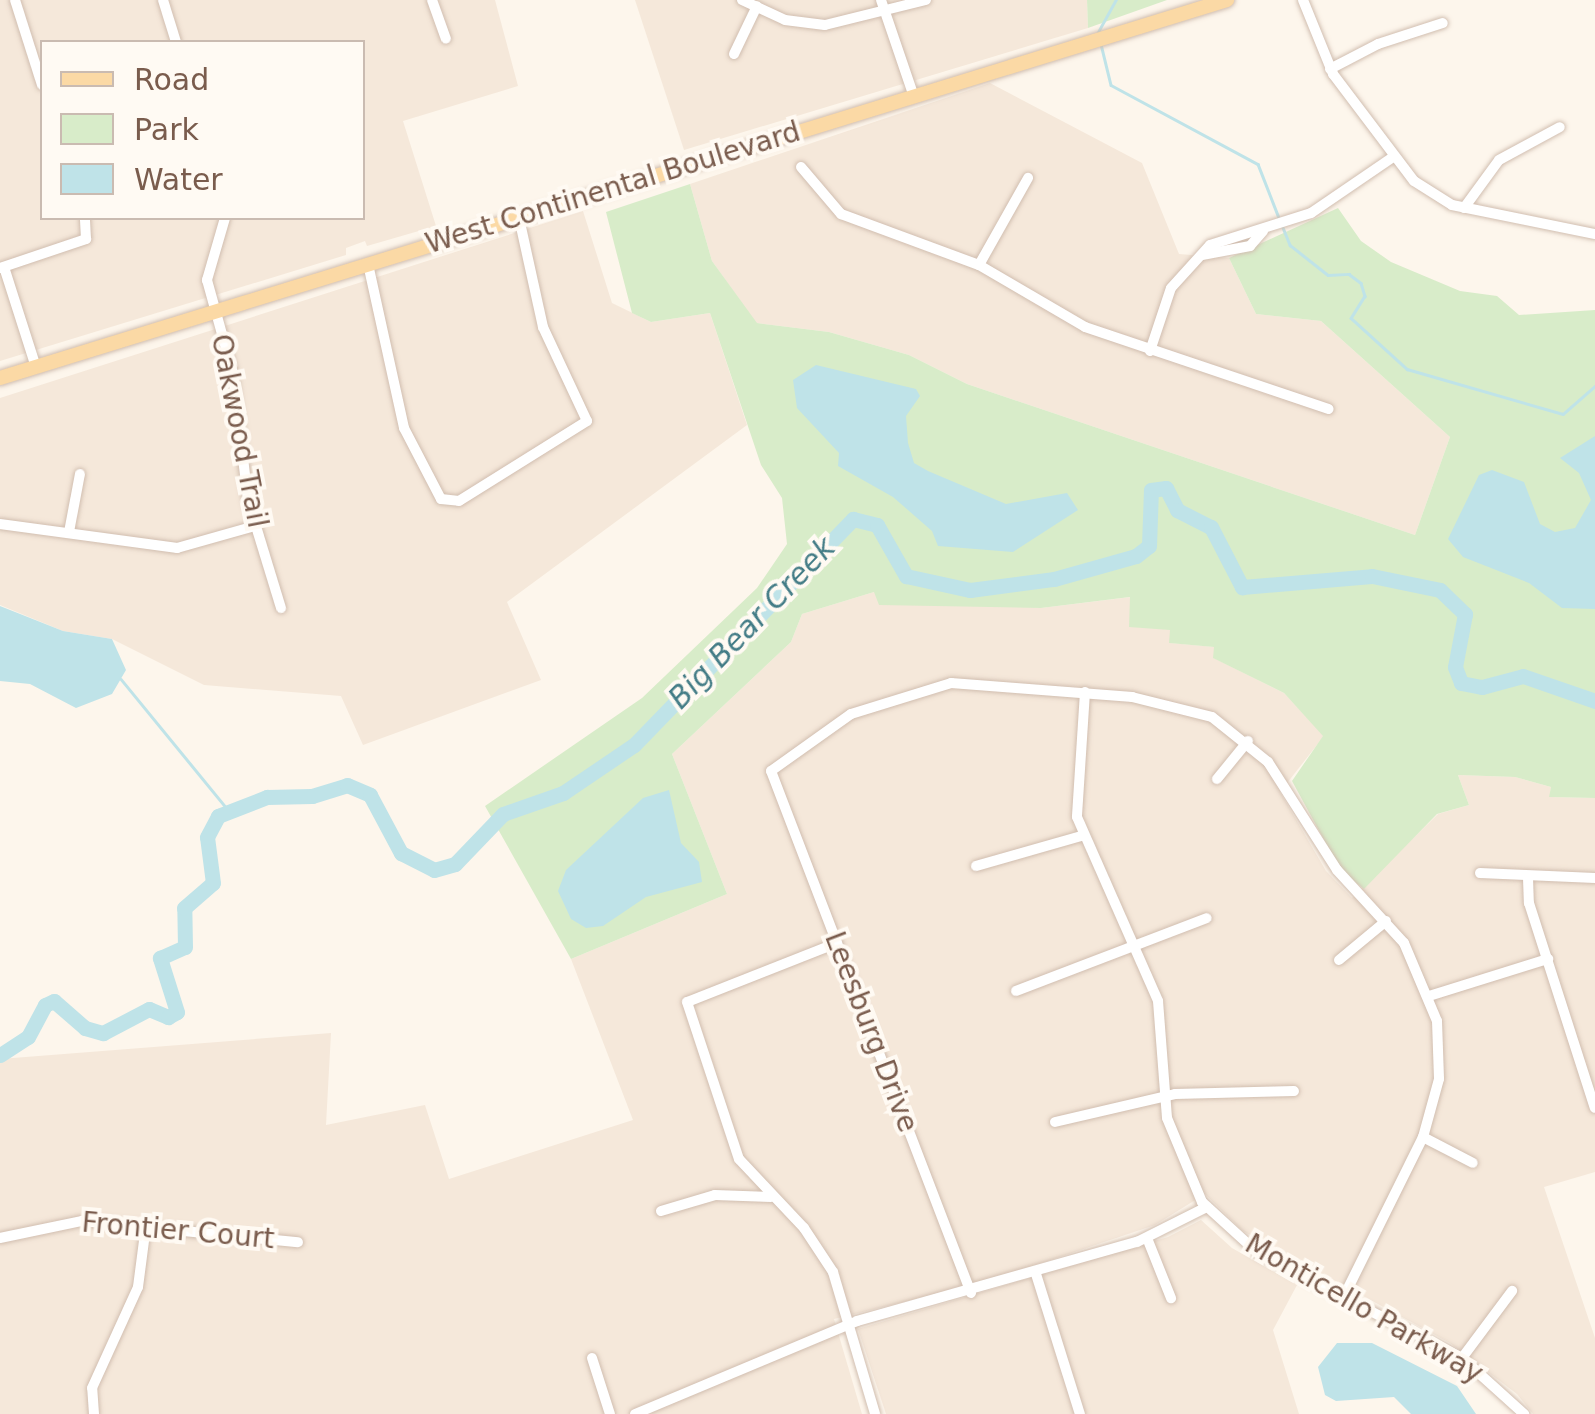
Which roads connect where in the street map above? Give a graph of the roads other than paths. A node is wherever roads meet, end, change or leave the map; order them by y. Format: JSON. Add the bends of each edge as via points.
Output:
{"nodes":[{"id":1,"x":15,"y":0,"type":"edge"},
{"id":2,"x":163,"y":0,"type":"edge"},
{"id":3,"x":432,"y":0,"type":"edge"},
{"id":4,"x":742,"y":0,"type":"edge"},
{"id":5,"x":882,"y":0,"type":"edge"},
{"id":6,"x":926,"y":0,"type":"edge"},
{"id":7,"x":1226,"y":0,"type":"edge"},
{"id":8,"x":1303,"y":0,"type":"edge"},
{"id":9,"x":756,"y":6,"type":"junction"},
{"id":10,"x":886,"y":14,"type":"junction"},
{"id":11,"x":1443,"y":22,"type":"dead end"},
{"id":12,"x":446,"y":39,"type":"dead end"},
{"id":13,"x":175,"y":40,"type":"edge"},
{"id":14,"x":734,"y":54,"type":"dead end"},
{"id":15,"x":1330,"y":69,"type":"junction"},
{"id":16,"x":40,"y":79,"type":"edge"},
{"id":17,"x":913,"y":94,"type":"junction"},
{"id":18,"x":1560,"y":127,"type":"dead end"},
{"id":19,"x":1393,"y":157,"type":"junction"},
{"id":20,"x":801,"y":166,"type":"dead end"},
{"id":21,"x":1028,"y":178,"type":"dead end"},
{"id":22,"x":1464,"y":208,"type":"junction"},
{"id":23,"x":520,"y":218,"type":"junction"},
{"id":24,"x":85,"y":220,"type":"edge"},
{"id":25,"x":225,"y":220,"type":"edge"},
{"id":26,"x":1595,"y":234,"type":"edge"},
{"id":27,"x":368,"y":264,"type":"junction"},
{"id":28,"x":979,"y":265,"type":"junction"},
{"id":29,"x":2,"y":268,"type":"edge"},
{"id":30,"x":214,"y":310,"type":"junction"},
{"id":31,"x":1150,"y":351,"type":"junction"},
{"id":32,"x":36,"y":367,"type":"junction"},
{"id":33,"x":0,"y":378,"type":"edge"},
{"id":34,"x":1330,"y":410,"type":"dead end"},
{"id":35,"x":80,"y":474,"type":"dead end"},
{"id":36,"x":0,"y":524,"type":"edge"},
{"id":37,"x":256,"y":526,"type":"junction"},
{"id":38,"x":69,"y":532,"type":"junction"},
{"id":39,"x":281,"y":608,"type":"dead end"},
{"id":40,"x":1085,"y":692,"type":"junction"},
{"id":41,"x":1248,"y":741,"type":"junction"},
{"id":42,"x":1217,"y":778,"type":"dead end"},
{"id":43,"x":1081,"y":836,"type":"junction"},
{"id":44,"x":976,"y":866,"type":"dead end"},
{"id":45,"x":1480,"y":873,"type":"dead end"},
{"id":46,"x":1528,"y":878,"type":"junction"},
{"id":47,"x":1595,"y":878,"type":"edge"},
{"id":48,"x":1207,"y":918,"type":"dead end"},
{"id":49,"x":1386,"y":921,"type":"junction"},
{"id":50,"x":837,"y":942,"type":"junction"},
{"id":51,"x":1136,"y":946,"type":"junction"},
{"id":52,"x":1548,"y":959,"type":"junction"},
{"id":53,"x":1339,"y":960,"type":"dead end"},
{"id":54,"x":1016,"y":991,"type":"dead end"},
{"id":55,"x":1429,"y":996,"type":"junction"},
{"id":56,"x":1294,"y":1092,"type":"dead end"},
{"id":57,"x":1164,"y":1096,"type":"junction"},
{"id":58,"x":1595,"y":1108,"type":"edge"},
{"id":59,"x":1055,"y":1122,"type":"dead end"},
{"id":60,"x":1422,"y":1137,"type":"junction"},
{"id":61,"x":1473,"y":1163,"type":"dead end"},
{"id":62,"x":770,"y":1197,"type":"junction"},
{"id":63,"x":1206,"y":1207,"type":"junction"},
{"id":64,"x":662,"y":1211,"type":"dead end"},
{"id":65,"x":146,"y":1225,"type":"junction"},
{"id":66,"x":0,"y":1238,"type":"edge"},
{"id":67,"x":1147,"y":1238,"type":"junction"},
{"id":68,"x":298,"y":1242,"type":"dead end"},
{"id":69,"x":1036,"y":1274,"type":"junction"},
{"id":70,"x":1512,"y":1291,"type":"dead end"},
{"id":71,"x":971,"y":1294,"type":"junction"},
{"id":72,"x":1344,"y":1296,"type":"junction"},
{"id":73,"x":1171,"y":1298,"type":"dead end"},
{"id":74,"x":849,"y":1324,"type":"junction"},
{"id":75,"x":592,"y":1358,"type":"dead end"},
{"id":76,"x":1462,"y":1358,"type":"junction"},
{"id":77,"x":94,"y":1414,"type":"edge"},
{"id":78,"x":610,"y":1414,"type":"edge"},
{"id":79,"x":635,"y":1414,"type":"edge"},
{"id":80,"x":876,"y":1414,"type":"edge"},
{"id":81,"x":1080,"y":1414,"type":"edge"},
{"id":82,"x":1524,"y":1414,"type":"edge"}],
"edges":[{"from":1,"to":16,"type":"street"},
{"from":2,"to":13,"type":"street"},
{"from":3,"to":12,"type":"street"},
{"from":4,"to":9,"type":"street"},
{"from":5,"to":10,"type":"street"},
{"from":6,"to":10,"type":"street"},
{"from":7,"to":17,"type":"main road","name":"West Continental Boulevard"},
{"from":8,"to":15,"type":"street"},
{"from":9,"to":10,"type":"street","via":[[805,25]]},
{"from":9,"to":14,"type":"street"},
{"from":10,"to":17,"type":"street"},
{"from":11,"to":15,"type":"street"},
{"from":15,"to":19,"type":"street"},
{"from":17,"to":23,"type":"main road","name":"West Continental Boulevard"},
{"from":18,"to":22,"type":"street","via":[[1499,160]]},
{"from":19,"to":22,"type":"street","via":[[1432,194]]},
{"from":19,"to":31,"type":"street","via":[[1294,221],[1263,231],[1250,246],[1202,254],[1172,288]]},
{"from":20,"to":28,"type":"street","via":[[841,214]]},
{"from":21,"to":28,"type":"street"},
{"from":22,"to":26,"type":"street"},
{"from":23,"to":27,"type":"main road","name":"West Continental Boulevard"},
{"from":23,"to":27,"type":"street","via":[[543,328],[587,420],[459,501],[441,499],[404,428]]},
{"from":24,"to":29,"type":"street","via":[[86,239]]},
{"from":25,"to":30,"type":"street","name":"Oakwood Trail","via":[[208,263]]},
{"from":27,"to":30,"type":"main road","name":"West Continental Boulevard"},
{"from":28,"to":31,"type":"street","via":[[1085,327]]},
{"from":29,"to":32,"type":"street"},
{"from":30,"to":32,"type":"main road","name":"West Continental Boulevard"},
{"from":30,"to":37,"type":"street","name":"Oakwood Trail","via":[[234,374]]},
{"from":31,"to":34,"type":"street"},
{"from":32,"to":33,"type":"main road","name":"West Continental Boulevard"},
{"from":35,"to":38,"type":"street"},
{"from":36,"to":38,"type":"street"},
{"from":37,"to":38,"type":"street","via":[[178,548]]},
{"from":37,"to":39,"type":"street","name":"Oakwood Trail"},
{"from":40,"to":41,"type":"street","via":[[1192,710]]},
{"from":40,"to":43,"type":"street","name":"Monticello Parkway","via":[[1076,774]]},
{"from":40,"to":50,"type":"street","name":"Leesburg Drive","via":[[986,684],[921,688],[851,714],[770,771]]},
{"from":41,"to":42,"type":"street"},
{"from":41,"to":49,"type":"street","via":[[1337,870]]},
{"from":43,"to":44,"type":"street"},
{"from":43,"to":51,"type":"street","name":"Monticello Parkway"},
{"from":45,"to":46,"type":"street"},
{"from":46,"to":47,"type":"street"},
{"from":46,"to":52,"type":"street"},
{"from":48,"to":51,"type":"street"},
{"from":49,"to":53,"type":"street"},
{"from":49,"to":55,"type":"street"},
{"from":50,"to":62,"type":"street","via":[[687,1002],[739,1159]]},
{"from":50,"to":71,"type":"street","name":"Leesburg Drive"},
{"from":51,"to":54,"type":"street"},
{"from":51,"to":57,"type":"street","name":"Monticello Parkway","via":[[1163,1018]]},
{"from":52,"to":55,"type":"street"},
{"from":52,"to":58,"type":"street"},
{"from":55,"to":60,"type":"street","via":[[1440,1060]]},
{"from":56,"to":57,"type":"street"},
{"from":57,"to":59,"type":"street"},
{"from":57,"to":63,"type":"street","name":"Monticello Parkway","via":[[1173,1138]]},
{"from":60,"to":61,"type":"street"},
{"from":60,"to":72,"type":"street"},
{"from":62,"to":64,"type":"street","via":[[715,1195]]},
{"from":62,"to":74,"type":"street","via":[[818,1246]]},
{"from":63,"to":67,"type":"street"},
{"from":63,"to":72,"type":"street","name":"Monticello Parkway","via":[[1258,1254]]},
{"from":65,"to":66,"type":"street","name":"Frontier Court","via":[[82,1220]]},
{"from":65,"to":68,"type":"street","name":"Frontier Court"},
{"from":65,"to":77,"type":"street","via":[[138,1286],[92,1388]]},
{"from":67,"to":69,"type":"street"},
{"from":67,"to":73,"type":"street"},
{"from":69,"to":71,"type":"street"},
{"from":69,"to":81,"type":"street"},
{"from":70,"to":76,"type":"street"},
{"from":71,"to":74,"type":"street"},
{"from":72,"to":76,"type":"street","name":"Monticello Parkway"},
{"from":74,"to":79,"type":"street"},
{"from":74,"to":80,"type":"street"},
{"from":75,"to":78,"type":"street"},
{"from":76,"to":82,"type":"street","name":"Monticello Parkway"}]}
